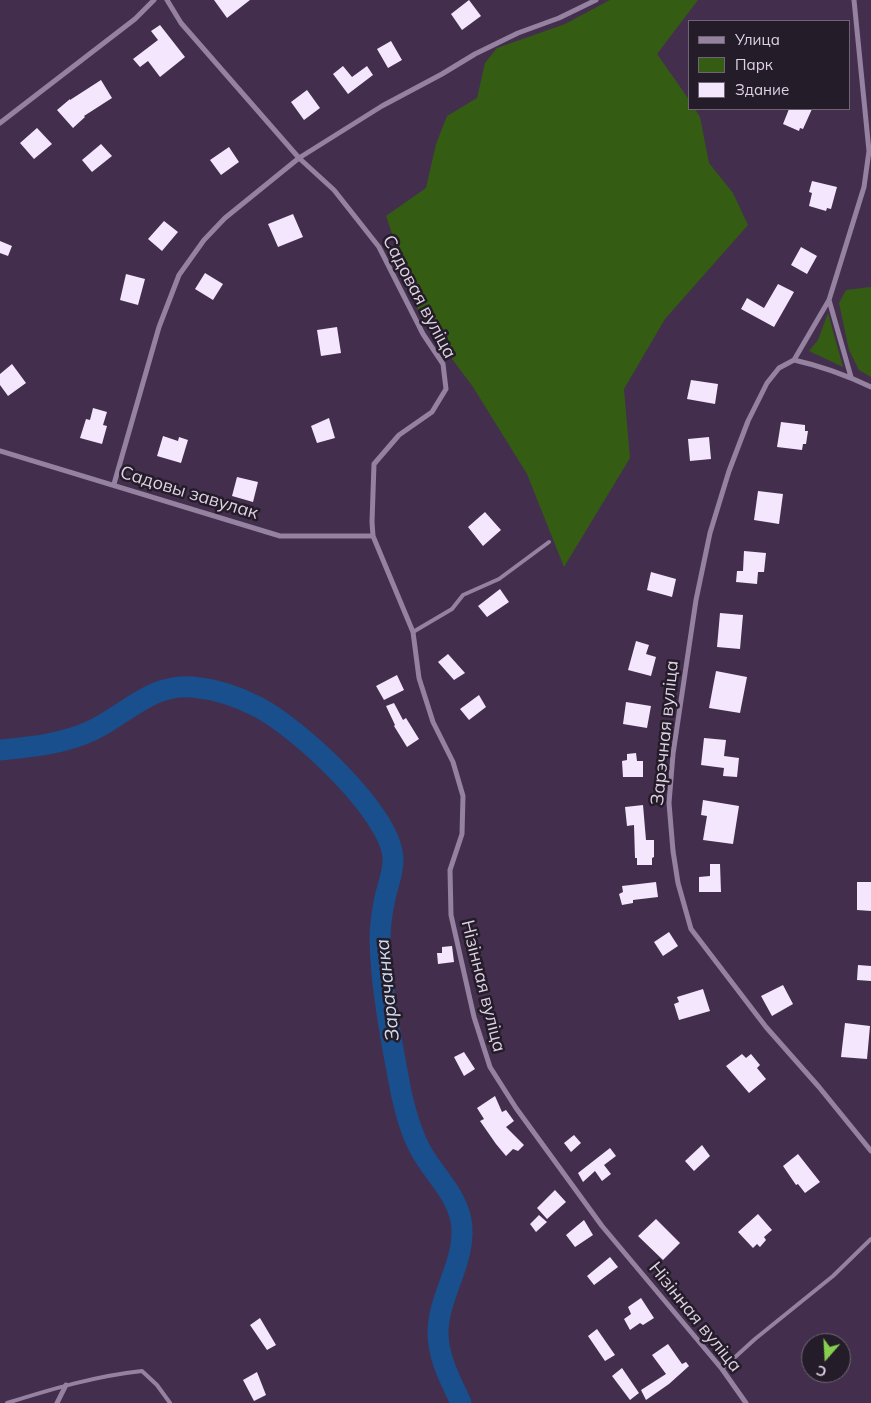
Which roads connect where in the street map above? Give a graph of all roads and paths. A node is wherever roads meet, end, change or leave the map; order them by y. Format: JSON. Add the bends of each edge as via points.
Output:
{"nodes":[{"id":1,"x":154,"y":0,"type":"edge"},
{"id":2,"x":167,"y":0,"type":"edge"},
{"id":3,"x":596,"y":0,"type":"edge"},
{"id":4,"x":854,"y":0,"type":"edge"},
{"id":5,"x":0,"y":123,"type":"edge"},
{"id":6,"x":299,"y":158,"type":"junction"},
{"id":7,"x":829,"y":300,"type":"junction"},
{"id":8,"x":794,"y":360,"type":"junction"},
{"id":9,"x":851,"y":377,"type":"junction"},
{"id":10,"x":871,"y":387,"type":"edge"},
{"id":11,"x":0,"y":451,"type":"edge"},
{"id":12,"x":114,"y":484,"type":"junction"},
{"id":13,"x":374,"y":536,"type":"junction"},
{"id":14,"x":549,"y":542,"type":"dead end"},
{"id":15,"x":412,"y":632,"type":"junction"},
{"id":16,"x":871,"y":1150,"type":"edge"},
{"id":17,"x":871,"y":1239,"type":"edge"},
{"id":18,"x":722,"y":1369,"type":"junction"},
{"id":19,"x":66,"y":1385,"type":"junction"},
{"id":20,"x":8,"y":1403,"type":"edge"},
{"id":21,"x":57,"y":1403,"type":"edge"},
{"id":22,"x":170,"y":1403,"type":"edge"},
{"id":23,"x":746,"y":1403,"type":"edge"}],
"edges":[{"from":1,"to":5,"type":"street","via":[[134,20]]},
{"from":2,"to":6,"type":"street","name":"Садовая вуліца","via":[[181,23]]},
{"from":3,"to":6,"type":"street","via":[[475,54],[375,110]]},
{"from":4,"to":7,"type":"street","via":[[869,151],[864,187]]},
{"from":6,"to":12,"type":"street","via":[[225,218],[204,240],[179,275],[159,327]]},
{"from":6,"to":13,"type":"street","name":"Садовая вуліца","via":[[334,190],[379,247],[423,334],[443,364],[446,388],[432,412],[399,435],[374,464]]},
{"from":7,"to":8,"type":"street"},
{"from":7,"to":9,"type":"street"},
{"from":8,"to":9,"type":"street"},
{"from":8,"to":16,"type":"street","name":"Зарэчная вуліца","via":[[779,368],[767,383],[748,421],[710,532],[696,600],[674,746],[669,803],[673,851],[691,929],[766,1027]]},
{"from":9,"to":10,"type":"street"},
{"from":11,"to":12,"type":"street","name":"Садовы завулак"},
{"from":12,"to":13,"type":"street","name":"Садовы завулак","via":[[280,536]]},
{"from":13,"to":15,"type":"street","name":"Нізінная вуліца"},
{"from":14,"to":15,"type":"lane","via":[[499,579],[463,595],[452,609]]},
{"from":15,"to":18,"type":"street","name":"Нізінная вуліца","via":[[419,678],[434,722],[453,762],[463,796],[462,834],[450,870],[451,915],[474,1017],[490,1067],[602,1226]]},
{"from":17,"to":18,"type":"lane","via":[[833,1276]]},
{"from":18,"to":23,"type":"street","name":"Нізінная вуліца"},
{"from":19,"to":20,"type":"lane"},
{"from":19,"to":21,"type":"street"},
{"from":19,"to":22,"type":"lane","via":[[142,1371]]}]}
